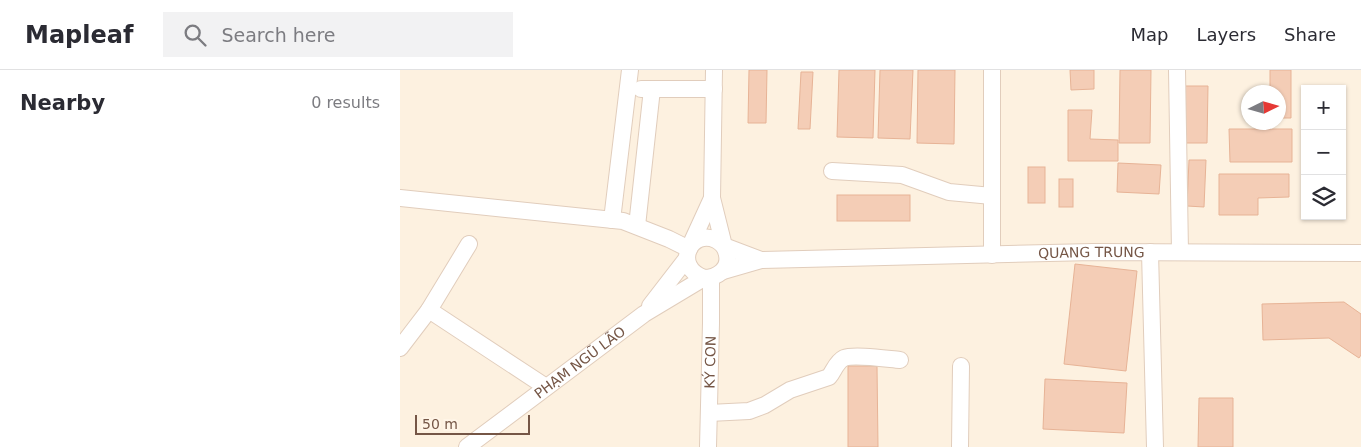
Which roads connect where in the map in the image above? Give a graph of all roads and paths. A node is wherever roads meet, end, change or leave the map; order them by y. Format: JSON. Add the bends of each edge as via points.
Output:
{"nodes":[{"id":1,"x":630,"y":70,"type":"edge"},
{"id":2,"x":714,"y":70,"type":"edge"},
{"id":3,"x":992,"y":70,"type":"edge"},
{"id":4,"x":1177,"y":70,"type":"edge"},
{"id":5,"x":628,"y":89,"type":"junction"},
{"id":6,"x":652,"y":89,"type":"junction"},
{"id":7,"x":714,"y":89,"type":"junction"},
{"id":8,"x":832,"y":171,"type":"dead end"},
{"id":9,"x":992,"y":196,"type":"junction"},
{"id":10,"x":400,"y":198,"type":"edge"},
{"id":11,"x":712,"y":198,"type":"junction"},
{"id":12,"x":612,"y":220,"type":"junction"},
{"id":13,"x":637,"y":226,"type":"junction"},
{"id":14,"x":469,"y":244,"type":"dead end"},
{"id":15,"x":724,"y":246,"type":"junction"},
{"id":16,"x":689,"y":251,"type":"junction"},
{"id":17,"x":1150,"y":252,"type":"junction"},
{"id":18,"x":1180,"y":252,"type":"junction"},
{"id":19,"x":1361,"y":253,"type":"edge"},
{"id":20,"x":992,"y":255,"type":"junction"},
{"id":21,"x":761,"y":260,"type":"junction"},
{"id":22,"x":713,"y":276,"type":"junction"},
{"id":23,"x":429,"y":310,"type":"junction"},
{"id":24,"x":644,"y":314,"type":"junction"},
{"id":25,"x":400,"y":348,"type":"edge"},
{"id":26,"x":900,"y":360,"type":"dead end"},
{"id":27,"x":962,"y":366,"type":"dead end"},
{"id":28,"x":546,"y":387,"type":"junction"},
{"id":29,"x":708,"y":413,"type":"junction"},
{"id":30,"x":467,"y":447,"type":"edge"},
{"id":31,"x":708,"y":447,"type":"edge"},
{"id":32,"x":960,"y":447,"type":"edge"},
{"id":33,"x":1155,"y":447,"type":"edge"}],
"edges":[{"from":1,"to":5,"type":"street"},
{"from":2,"to":7,"type":"street"},
{"from":3,"to":9,"type":"street"},
{"from":4,"to":18,"type":"street"},
{"from":5,"to":6,"type":"street"},
{"from":5,"to":12,"type":"street"},
{"from":6,"to":7,"type":"street"},
{"from":6,"to":13,"type":"street"},
{"from":7,"to":11,"type":"street"},
{"from":8,"to":9,"type":"street","via":[[902,176],[949,192]]},
{"from":9,"to":20,"type":"street"},
{"from":10,"to":12,"type":"street"},
{"from":11,"to":15,"type":"street"},
{"from":11,"to":16,"type":"street"},
{"from":12,"to":13,"type":"street"},
{"from":13,"to":16,"type":"street"},
{"from":14,"to":23,"type":"street"},
{"from":15,"to":16,"type":"street","via":[[707,237],[700,238]]},
{"from":15,"to":21,"type":"street","name":"QUANG TRUNG"},
{"from":15,"to":22,"type":"street","via":[[728,258],[726,265]]},
{"from":16,"to":22,"type":"street","via":[[688,265],[692,272],[697,276]]},
{"from":16,"to":24,"type":"street","name":"PHẠM NGŨ LÃO"},
{"from":17,"to":18,"type":"street","name":"QUANG TRUNG"},
{"from":17,"to":20,"type":"street","name":"QUANG TRUNG"},
{"from":17,"to":33,"type":"street"},
{"from":18,"to":19,"type":"street","name":"QUANG TRUNG"},
{"from":20,"to":21,"type":"street","name":"QUANG TRUNG"},
{"from":21,"to":22,"type":"street","name":"QUANG TRUNG"},
{"from":22,"to":24,"type":"street","name":"PHẠM NGŨ LÃO"},
{"from":22,"to":29,"type":"street","name":"KÝ CON"},
{"from":23,"to":25,"type":"street"},
{"from":23,"to":28,"type":"street"},
{"from":24,"to":28,"type":"street","name":"PHẠM NGŨ LÃO"},
{"from":26,"to":29,"type":"street","via":[[844,358],[829,377],[790,390],[765,405],[749,411]]},
{"from":27,"to":32,"type":"street"},
{"from":28,"to":30,"type":"street","name":"PHẠM NGŨ LÃO"},
{"from":29,"to":31,"type":"street","name":"KÝ CON"}]}
